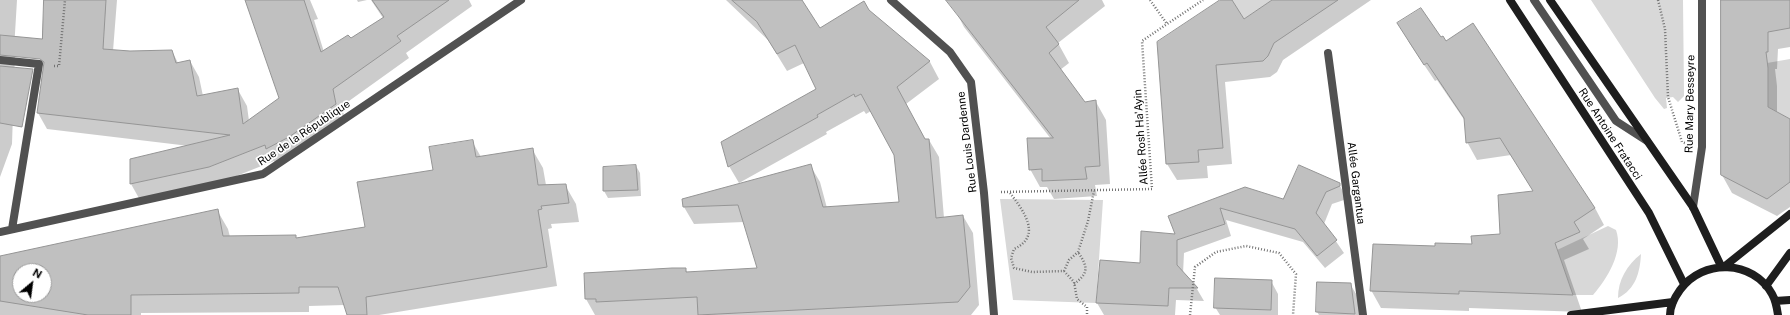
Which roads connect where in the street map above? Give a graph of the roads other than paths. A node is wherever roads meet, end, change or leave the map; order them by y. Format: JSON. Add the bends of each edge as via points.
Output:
{"nodes":[{"id":1,"x":521,"y":0,"type":"edge"},
{"id":2,"x":890,"y":0,"type":"edge"},
{"id":3,"x":1510,"y":0,"type":"edge"},
{"id":4,"x":1534,"y":0,"type":"edge"},
{"id":5,"x":1550,"y":0,"type":"edge"},
{"id":6,"x":1702,"y":0,"type":"edge"},
{"id":7,"x":1328,"y":54,"type":"dead end"},
{"id":8,"x":0,"y":60,"type":"edge"},
{"id":9,"x":1648,"y":142,"type":"junction"},
{"id":10,"x":1693,"y":207,"type":"junction"},
{"id":11,"x":1790,"y":214,"type":"edge"},
{"id":12,"x":12,"y":229,"type":"junction"},
{"id":13,"x":0,"y":232,"type":"edge"},
{"id":14,"x":1790,"y":253,"type":"edge"},
{"id":15,"x":1723,"y":266,"type":"junction"},
{"id":16,"x":1684,"y":284,"type":"junction"},
{"id":17,"x":1766,"y":286,"type":"junction"},
{"id":18,"x":1790,"y":300,"type":"edge"},
{"id":19,"x":1775,"y":301,"type":"junction"},
{"id":20,"x":1673,"y":302,"type":"junction"},
{"id":21,"x":994,"y":315,"type":"edge"},
{"id":22,"x":1363,"y":315,"type":"edge"},
{"id":23,"x":1571,"y":315,"type":"edge"},
{"id":24,"x":1670,"y":315,"type":"edge"},
{"id":25,"x":1778,"y":315,"type":"edge"}],
"edges":[{"from":1,"to":12,"type":"street","name":"Rue de la République","via":[[263,174]]},
{"from":2,"to":21,"type":"street","name":"Rue Louis Dardenne","via":[[950,52],[971,82],[984,193]]},
{"from":3,"to":16,"type":"main road","name":"Rue Antoine Fratacci","via":[[1648,213]]},
{"from":4,"to":9,"type":"street","name":"Rue Antoine Fratacci","via":[[1616,121]]},
{"from":5,"to":9,"type":"main road","name":"Rue Antoine Fratacci"},
{"from":6,"to":10,"type":"street","name":"Rue Mary Besseyre","via":[[1702,147]]},
{"from":7,"to":22,"type":"street","name":"Allée Gargantua"},
{"from":8,"to":12,"type":"street","via":[[39,64]]},
{"from":9,"to":10,"type":"main road","name":"Rue Antoine Fratacci"},
{"from":10,"to":15,"type":"main road","name":"Rue Antoine Fratacci"},
{"from":11,"to":15,"type":"main road"},
{"from":12,"to":13,"type":"street","name":"Rue de la République"},
{"from":14,"to":17,"type":"main road"},
{"from":15,"to":16,"type":"main road","via":[[1699,272]]},
{"from":15,"to":17,"type":"main road","via":[[1748,272]]},
{"from":16,"to":20,"type":"main road"},
{"from":17,"to":19,"type":"main road"},
{"from":18,"to":19,"type":"main road"},
{"from":19,"to":25,"type":"main road"},
{"from":20,"to":23,"type":"main road"},
{"from":20,"to":24,"type":"main road"}]}
